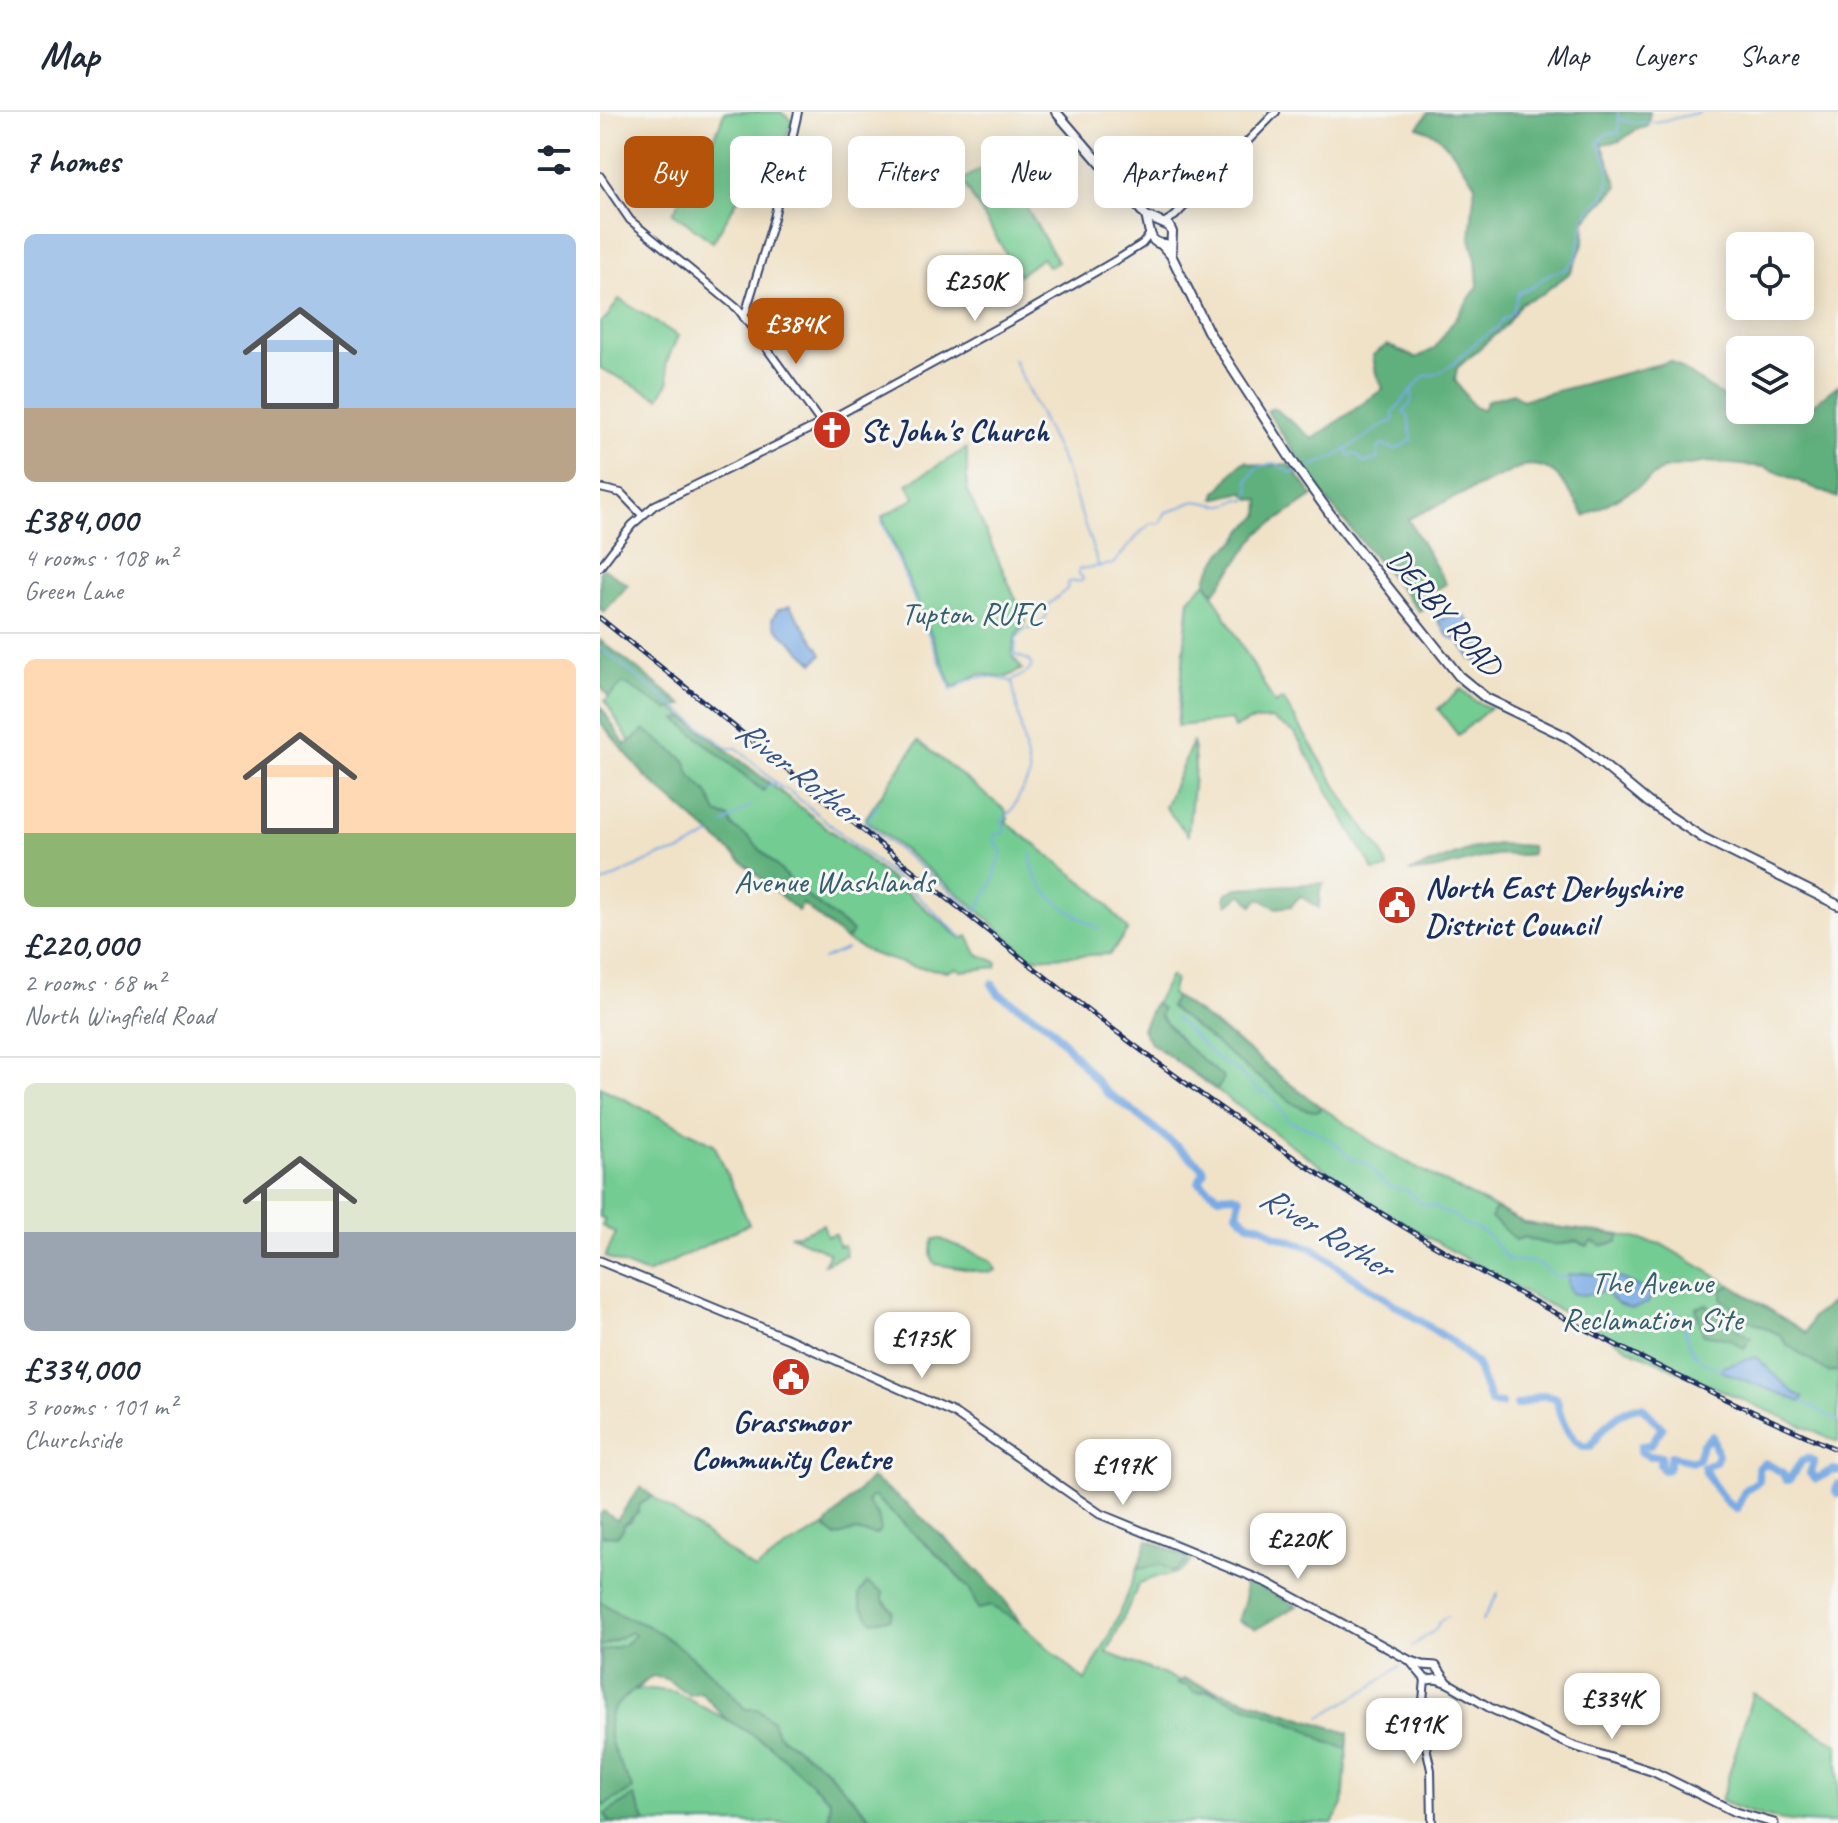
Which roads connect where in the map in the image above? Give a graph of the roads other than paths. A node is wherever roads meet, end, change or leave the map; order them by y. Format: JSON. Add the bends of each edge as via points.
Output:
{"nodes":[{"id":1,"x":798,"y":112,"type":"edge"},
{"id":2,"x":1056,"y":112,"type":"edge"},
{"id":3,"x":1276,"y":112,"type":"edge"},
{"id":4,"x":600,"y":176,"type":"edge"},
{"id":5,"x":1146,"y":216,"type":"junction"},
{"id":6,"x":1164,"y":225,"type":"junction"},
{"id":7,"x":1154,"y":238,"type":"junction"},
{"id":8,"x":1170,"y":240,"type":"junction"},
{"id":9,"x":1171,"y":255,"type":"junction"},
{"id":10,"x":744,"y":318,"type":"junction"},
{"id":11,"x":821,"y":423,"type":"junction"},
{"id":12,"x":600,"y":488,"type":"edge"},
{"id":13,"x":642,"y":515,"type":"junction"},
{"id":14,"x":600,"y":567,"type":"edge"},
{"id":15,"x":1838,"y":905,"type":"edge"},
{"id":16,"x":600,"y":1261,"type":"edge"},
{"id":17,"x":1409,"y":1660,"type":"junction"},
{"id":18,"x":1426,"y":1666,"type":"junction"},
{"id":19,"x":1439,"y":1670,"type":"junction"},
{"id":20,"x":1429,"y":1678,"type":"junction"},
{"id":21,"x":1448,"y":1683,"type":"junction"},
{"id":22,"x":1432,"y":1823,"type":"edge"},
{"id":23,"x":1774,"y":1823,"type":"edge"}],
"edges":[{"from":1,"to":10,"type":"street"},
{"from":2,"to":5,"type":"highway"},
{"from":3,"to":6,"type":"street"},
{"from":4,"to":10,"type":"street","via":[[630,220]]},
{"from":5,"to":6,"type":"highway"},
{"from":5,"to":7,"type":"highway"},
{"from":6,"to":7,"type":"highway"},
{"from":6,"to":8,"type":"highway","name":"DERBY ROAD"},
{"from":7,"to":8,"type":"highway"},
{"from":7,"to":9,"type":"highway","name":"DERBY ROAD"},
{"from":7,"to":11,"type":"street"},
{"from":8,"to":9,"type":"highway","name":"DERBY ROAD"},
{"from":9,"to":15,"type":"highway","name":"DERBY ROAD","via":[[1208,331],[1295,465],[1459,676],[1486,698],[1576,743],[1648,802],[1703,838]]},
{"from":10,"to":11,"type":"street"},
{"from":11,"to":13,"type":"street"},
{"from":12,"to":13,"type":"street","via":[[621,493]]},
{"from":13,"to":14,"type":"street"},
{"from":16,"to":17,"type":"main road","via":[[954,1413],[1100,1514],[1268,1583]]},
{"from":17,"to":18,"type":"main road"},
{"from":17,"to":20,"type":"main road"},
{"from":18,"to":19,"type":"main road"},
{"from":18,"to":20,"type":"main road"},
{"from":19,"to":20,"type":"main road"},
{"from":19,"to":21,"type":"main road"},
{"from":20,"to":21,"type":"main road"},
{"from":20,"to":22,"type":"street","via":[[1421,1723],[1431,1770]]},
{"from":21,"to":23,"type":"main road","via":[[1571,1745],[1654,1772],[1735,1812]]}]}
